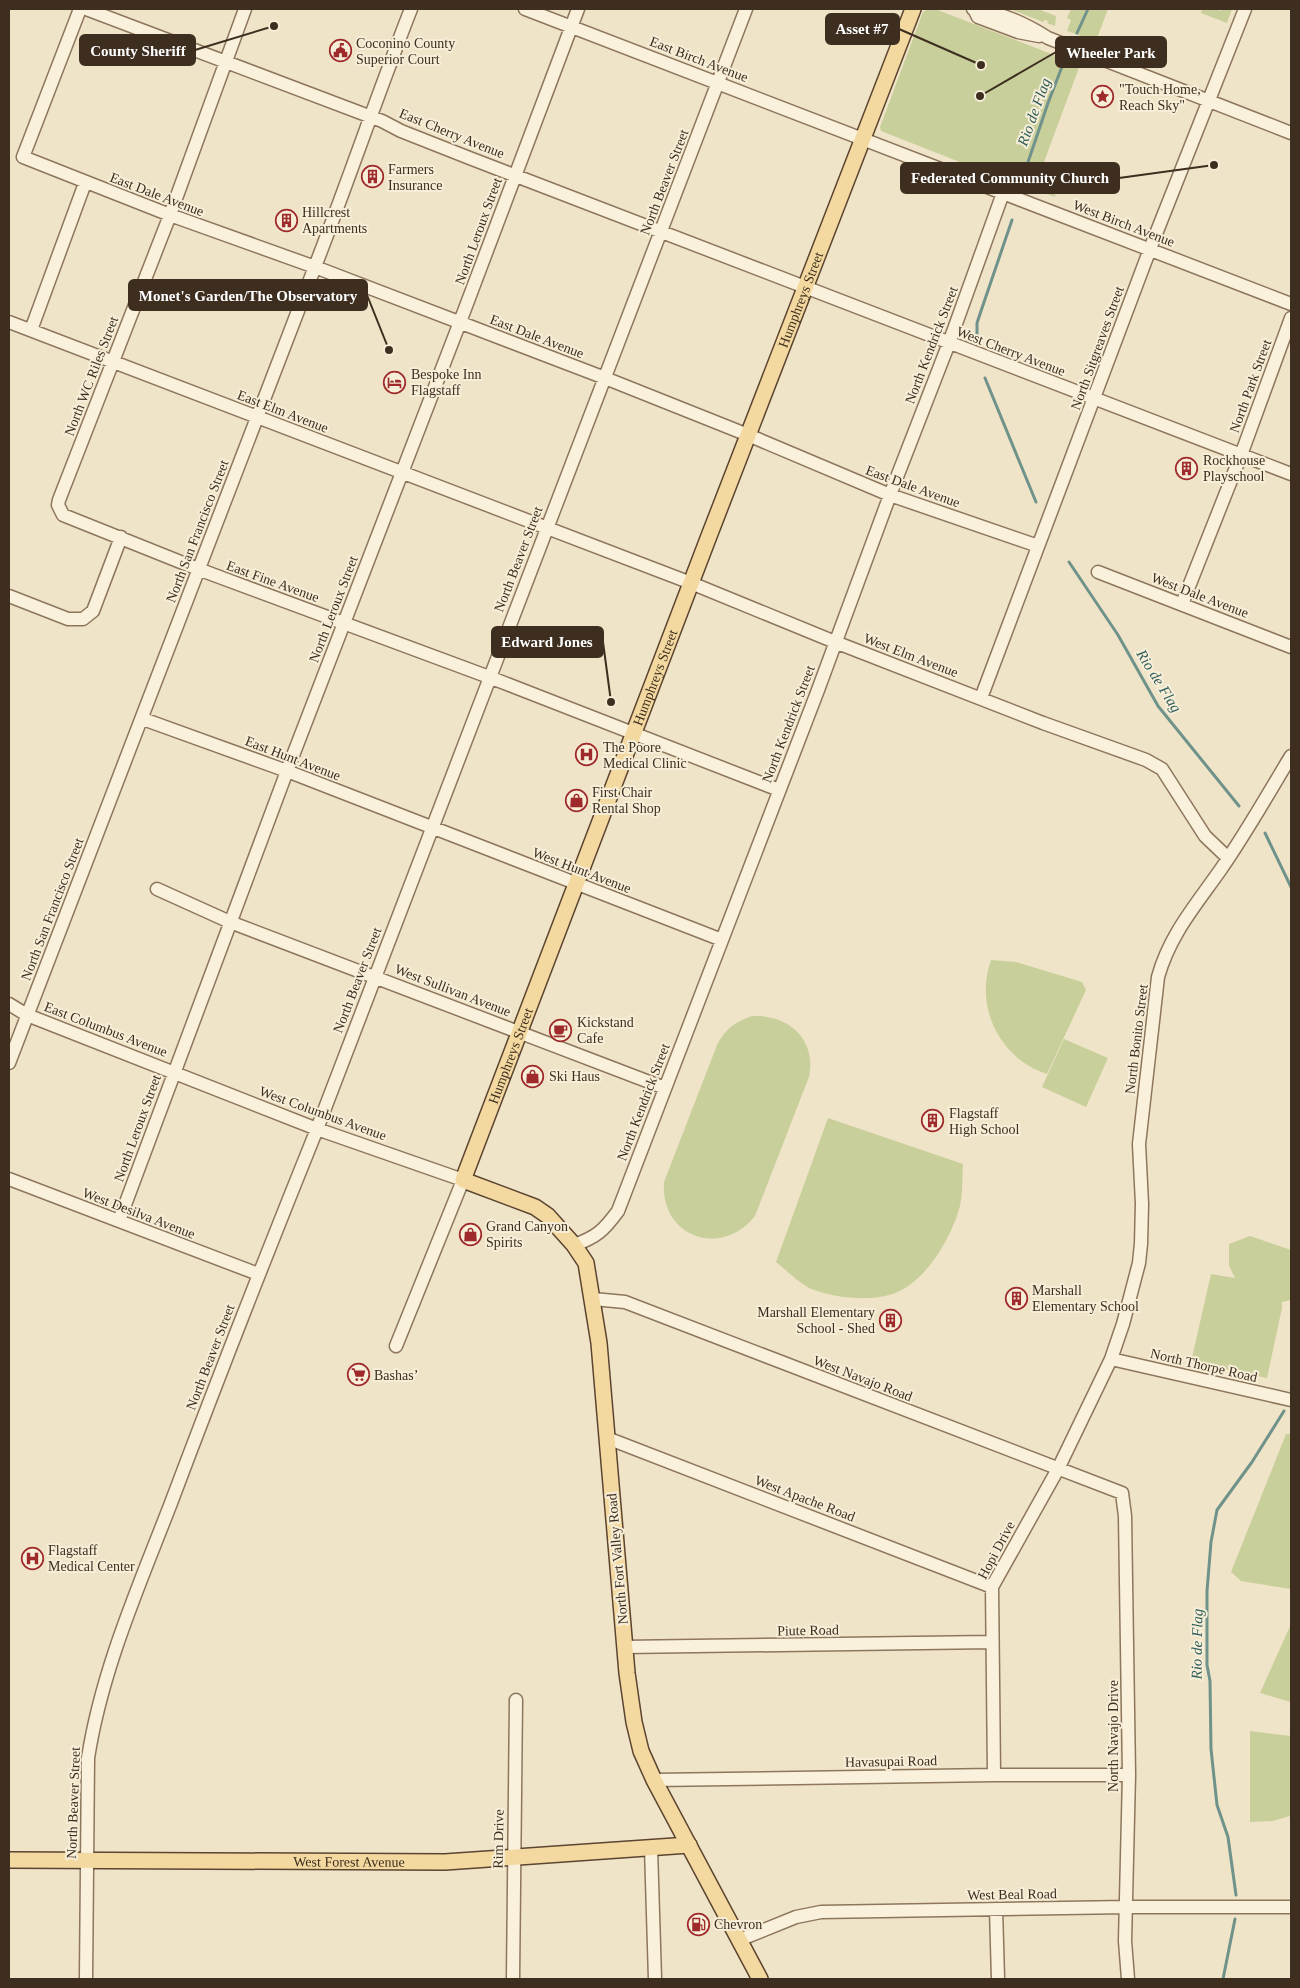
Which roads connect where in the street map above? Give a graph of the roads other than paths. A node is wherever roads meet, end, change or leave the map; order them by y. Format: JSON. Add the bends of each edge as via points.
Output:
{"nodes":[{"id":1,"x":80,"y":9,"type":"edge"},
{"id":2,"x":86,"y":9,"type":"edge"},
{"id":3,"x":245,"y":9,"type":"edge"},
{"id":4,"x":411,"y":9,"type":"edge"},
{"id":5,"x":525,"y":9,"type":"edge"},
{"id":6,"x":578,"y":9,"type":"edge"},
{"id":7,"x":746,"y":9,"type":"edge"},
{"id":8,"x":913,"y":9,"type":"edge"},
{"id":9,"x":974,"y":9,"type":"edge"},
{"id":10,"x":1245,"y":9,"type":"edge"},
{"id":11,"x":571,"y":26,"type":"junction"},
{"id":12,"x":225,"y":61,"type":"junction"},
{"id":13,"x":717,"y":82,"type":"junction"},
{"id":14,"x":1209,"y":101,"type":"junction"},
{"id":15,"x":370,"y":117,"type":"junction"},
{"id":16,"x":1291,"y":133,"type":"edge"},
{"id":17,"x":862,"y":138,"type":"junction"},
{"id":18,"x":514,"y":174,"type":"junction"},
{"id":19,"x":85,"y":183,"type":"junction"},
{"id":20,"x":1003,"y":193,"type":"junction"},
{"id":21,"x":170,"y":215,"type":"junction"},
{"id":22,"x":662,"y":231,"type":"junction"},
{"id":23,"x":1150,"y":249,"type":"junction"},
{"id":24,"x":315,"y":267,"type":"junction"},
{"id":25,"x":806,"y":286,"type":"junction"},
{"id":26,"x":1291,"y":304,"type":"edge"},
{"id":27,"x":1291,"y":318,"type":"edge"},
{"id":28,"x":9,"y":322,"type":"edge"},
{"id":29,"x":460,"y":322,"type":"junction"},
{"id":30,"x":31,"y":330,"type":"junction"},
{"id":31,"x":949,"y":343,"type":"junction"},
{"id":32,"x":113,"y":361,"type":"junction"},
{"id":33,"x":605,"y":378,"type":"junction"},
{"id":34,"x":1095,"y":399,"type":"junction"},
{"id":35,"x":257,"y":418,"type":"junction"},
{"id":36,"x":748,"y":435,"type":"junction"},
{"id":37,"x":1241,"y":456,"type":"junction"},
{"id":38,"x":401,"y":472,"type":"junction"},
{"id":39,"x":1291,"y":474,"type":"edge"},
{"id":40,"x":890,"y":495,"type":"junction"},
{"id":41,"x":59,"y":500,"type":"joint"},
{"id":42,"x":546,"y":528,"type":"junction"},
{"id":43,"x":121,"y":537,"type":"junction"},
{"id":44,"x":1038,"y":546,"type":"junction"},
{"id":45,"x":198,"y":569,"type":"junction"},
{"id":46,"x":1098,"y":572,"type":"dead end"},
{"id":47,"x":691,"y":583,"type":"junction"},
{"id":48,"x":9,"y":596,"type":"edge"},
{"id":49,"x":1182,"y":604,"type":"junction"},
{"id":50,"x":344,"y":623,"type":"junction"},
{"id":51,"x":835,"y":642,"type":"junction"},
{"id":52,"x":1291,"y":647,"type":"edge"},
{"id":53,"x":489,"y":678,"type":"junction"},
{"id":54,"x":981,"y":698,"type":"junction"},
{"id":55,"x":143,"y":719,"type":"junction"},
{"id":56,"x":634,"y":733,"type":"junction"},
{"id":57,"x":1291,"y":756,"type":"edge"},
{"id":58,"x":287,"y":771,"type":"junction"},
{"id":59,"x":779,"y":790,"type":"junction"},
{"id":60,"x":432,"y":828,"type":"junction"},
{"id":61,"x":1228,"y":858,"type":"junction"},
{"id":62,"x":576,"y":884,"type":"junction"},
{"id":63,"x":158,"y":889,"type":"dead end"},
{"id":64,"x":230,"y":922,"type":"junction"},
{"id":65,"x":722,"y":940,"type":"junction"},
{"id":66,"x":374,"y":976,"type":"junction"},
{"id":67,"x":9,"y":1004,"type":"edge"},
{"id":68,"x":27,"y":1015,"type":"junction"},
{"id":69,"x":521,"y":1032,"type":"junction"},
{"id":70,"x":9,"y":1063,"type":"edge"},
{"id":71,"x":174,"y":1072,"type":"junction"},
{"id":72,"x":665,"y":1088,"type":"junction"},
{"id":73,"x":317,"y":1129,"type":"junction"},
{"id":74,"x":9,"y":1179,"type":"edge"},
{"id":75,"x":463,"y":1180,"type":"junction"},
{"id":76,"x":119,"y":1221,"type":"junction"},
{"id":77,"x":574,"y":1245,"type":"junction"},
{"id":78,"x":258,"y":1274,"type":"junction"},
{"id":79,"x":593,"y":1299,"type":"junction"},
{"id":80,"x":396,"y":1346,"type":"dead end"},
{"id":81,"x":1111,"y":1359,"type":"junction"},
{"id":82,"x":1291,"y":1400,"type":"edge"},
{"id":83,"x":607,"y":1438,"type":"junction"},
{"id":84,"x":1058,"y":1469,"type":"junction"},
{"id":85,"x":1122,"y":1493,"type":"joint"},
{"id":86,"x":992,"y":1587,"type":"junction"},
{"id":87,"x":992,"y":1642,"type":"junction"},
{"id":88,"x":624,"y":1647,"type":"junction"},
{"id":89,"x":516,"y":1700,"type":"dead end"},
{"id":90,"x":994,"y":1775,"type":"junction"},
{"id":91,"x":1130,"y":1775,"type":"junction"},
{"id":92,"x":654,"y":1780,"type":"junction"},
{"id":93,"x":689,"y":1845,"type":"junction"},
{"id":94,"x":651,"y":1848,"type":"junction"},
{"id":95,"x":513,"y":1857,"type":"junction"},
{"id":96,"x":9,"y":1860,"type":"edge"},
{"id":97,"x":86,"y":1860,"type":"junction"},
{"id":98,"x":1127,"y":1907,"type":"junction"},
{"id":99,"x":1291,"y":1907,"type":"edge"},
{"id":100,"x":996,"y":1909,"type":"junction"},
{"id":101,"x":739,"y":1940,"type":"junction"},
{"id":102,"x":86,"y":1979,"type":"edge"},
{"id":103,"x":513,"y":1979,"type":"edge"},
{"id":104,"x":655,"y":1979,"type":"edge"},
{"id":105,"x":760,"y":1979,"type":"edge"},
{"id":106,"x":998,"y":1979,"type":"edge"},
{"id":107,"x":1128,"y":1979,"type":"edge"}],
"edges":[{"from":1,"to":19,"type":"street","name":"East Dale Avenue","via":[[23,157]]},
{"from":2,"to":12,"type":"street","name":"East Cherry Avenue"},
{"from":3,"to":12,"type":"street","name":"North WC Riles Street"},
{"from":4,"to":15,"type":"street","name":"North San Francisco Street"},
{"from":5,"to":11,"type":"street","name":"East Birch Avenue"},
{"from":6,"to":11,"type":"street","name":"North Leroux Street"},
{"from":7,"to":13,"type":"street","name":"North Beaver Street"},
{"from":8,"to":17,"type":"main road","name":"Humphreys Street"},
{"from":9,"to":14,"type":"street","via":[[978,17],[1018,32],[1048,38]]},
{"from":10,"to":14,"type":"street","name":"North Sitgreaves Street"},
{"from":11,"to":13,"type":"street","name":"East Birch Avenue"},
{"from":11,"to":18,"type":"street","name":"North Leroux Street"},
{"from":12,"to":15,"type":"street","name":"East Cherry Avenue"},
{"from":12,"to":21,"type":"street","name":"North WC Riles Street"},
{"from":13,"to":17,"type":"street","name":"East Birch Avenue"},
{"from":13,"to":22,"type":"street","name":"North Beaver Street"},
{"from":14,"to":16,"type":"street"},
{"from":14,"to":23,"type":"street","name":"North Sitgreaves Street"},
{"from":15,"to":18,"type":"street","name":"East Cherry Avenue"},
{"from":15,"to":24,"type":"street","name":"North San Francisco Street"},
{"from":17,"to":20,"type":"street","name":"West Birch Avenue"},
{"from":17,"to":25,"type":"main road","name":"Humphreys Street"},
{"from":18,"to":22,"type":"street","name":"East Cherry Avenue"},
{"from":18,"to":29,"type":"street","name":"North Leroux Street"},
{"from":19,"to":21,"type":"street","name":"East Dale Avenue"},
{"from":19,"to":30,"type":"street"},
{"from":20,"to":23,"type":"street","name":"West Birch Avenue"},
{"from":20,"to":31,"type":"street","name":"North Kendrick Street"},
{"from":21,"to":24,"type":"street","name":"East Dale Avenue"},
{"from":21,"to":32,"type":"street","name":"North WC Riles Street"},
{"from":22,"to":25,"type":"street","name":"East Cherry Avenue"},
{"from":22,"to":33,"type":"street","name":"North Beaver Street"},
{"from":23,"to":26,"type":"street","name":"West Birch Avenue"},
{"from":23,"to":34,"type":"street","name":"North Sitgreaves Street"},
{"from":24,"to":29,"type":"street","name":"East Dale Avenue"},
{"from":24,"to":35,"type":"street","name":"North San Francisco Street"},
{"from":25,"to":31,"type":"street","name":"West Cherry Avenue"},
{"from":25,"to":36,"type":"main road","name":"Humphreys Street"},
{"from":27,"to":37,"type":"street","name":"North Park Street"},
{"from":28,"to":30,"type":"street","name":"East Elm Avenue"},
{"from":29,"to":33,"type":"street","name":"East Dale Avenue"},
{"from":29,"to":38,"type":"street","name":"North Leroux Street"},
{"from":30,"to":32,"type":"street","name":"East Elm Avenue"},
{"from":31,"to":34,"type":"street","name":"West Cherry Avenue"},
{"from":31,"to":40,"type":"street","name":"North Kendrick Street"},
{"from":32,"to":35,"type":"street","name":"East Elm Avenue"},
{"from":32,"to":41,"type":"street","name":"North WC Riles Street"},
{"from":33,"to":36,"type":"street","name":"East Dale Avenue"},
{"from":33,"to":42,"type":"street","name":"North Beaver Street"},
{"from":34,"to":37,"type":"street","name":"West Cherry Avenue"},
{"from":34,"to":44,"type":"street","name":"North Sitgreaves Street"},
{"from":35,"to":38,"type":"street","name":"East Elm Avenue"},
{"from":35,"to":45,"type":"street","name":"North San Francisco Street"},
{"from":36,"to":40,"type":"street","name":"East Dale Avenue"},
{"from":36,"to":47,"type":"main road","name":"Humphreys Street"},
{"from":37,"to":39,"type":"street","name":"West Cherry Avenue"},
{"from":37,"to":49,"type":"street","name":"North Park Street"},
{"from":38,"to":42,"type":"street","name":"East Elm Avenue"},
{"from":38,"to":50,"type":"street","name":"North Leroux Street"},
{"from":40,"to":44,"type":"street","name":"East Dale Avenue"},
{"from":40,"to":51,"type":"street","name":"North Kendrick Street"},
{"from":41,"to":43,"type":"street","name":"East Fine Avenue","via":[[63,515]]},
{"from":42,"to":47,"type":"street","name":"West Elm Avenue"},
{"from":42,"to":53,"type":"street","name":"North Beaver Street"},
{"from":43,"to":45,"type":"street","name":"East Fine Avenue"},
{"from":43,"to":48,"type":"street","via":[[93,610],[83,619],[68,619]]},
{"from":44,"to":54,"type":"street","name":"North Sitgreaves Street"},
{"from":45,"to":50,"type":"street","name":"East Fine Avenue"},
{"from":45,"to":55,"type":"street","name":"North San Francisco Street"},
{"from":46,"to":49,"type":"street","name":"West Dale Avenue"},
{"from":47,"to":51,"type":"street","name":"West Elm Avenue"},
{"from":47,"to":56,"type":"main road","name":"Humphreys Street"},
{"from":49,"to":52,"type":"street","name":"West Dale Avenue"},
{"from":50,"to":53,"type":"street","name":"East Fine Avenue"},
{"from":50,"to":58,"type":"street","name":"North Leroux Street"},
{"from":51,"to":54,"type":"street","name":"West Elm Avenue"},
{"from":51,"to":59,"type":"street","name":"North Kendrick Street"},
{"from":53,"to":56,"type":"street","name":"East Fine Avenue"},
{"from":53,"to":60,"type":"street","name":"North Beaver Street"},
{"from":54,"to":61,"type":"street","name":"West Elm Avenue","via":[[1146,760],[1162,769],[1205,836]]},
{"from":55,"to":58,"type":"street","name":"East Hunt Avenue"},
{"from":55,"to":68,"type":"street","name":"North San Francisco Street"},
{"from":56,"to":59,"type":"street","name":"East Fine Avenue"},
{"from":56,"to":62,"type":"main road","name":"Humphreys Street"},
{"from":57,"to":61,"type":"street","name":"North Bonito Street"},
{"from":58,"to":60,"type":"street","name":"East Hunt Avenue"},
{"from":58,"to":64,"type":"street","name":"North Leroux Street"},
{"from":59,"to":65,"type":"street","name":"North Kendrick Street"},
{"from":60,"to":62,"type":"street","name":"West Hunt Avenue"},
{"from":60,"to":66,"type":"street","name":"North Beaver Street"},
{"from":61,"to":81,"type":"street","name":"North Bonito Street","via":[[1186,917],[1164,955],[1158,977],[1139,1144],[1142,1204],[1139,1263]]},
{"from":62,"to":65,"type":"street","name":"West Hunt Avenue"},
{"from":62,"to":69,"type":"main road","name":"Humphreys Street"},
{"from":63,"to":64,"type":"street","name":"West Sullivan Avenue"},
{"from":64,"to":66,"type":"street","name":"West Sullivan Avenue"},
{"from":64,"to":71,"type":"street","name":"North Leroux Street"},
{"from":65,"to":72,"type":"street","name":"North Kendrick Street"},
{"from":66,"to":69,"type":"street","name":"West Sullivan Avenue"},
{"from":66,"to":73,"type":"street","name":"North Beaver Street"},
{"from":67,"to":68,"type":"street","name":"East Columbus Avenue"},
{"from":68,"to":70,"type":"street","name":"North San Francisco Street"},
{"from":68,"to":71,"type":"street","name":"East Columbus Avenue"},
{"from":69,"to":72,"type":"street","name":"West Sullivan Avenue"},
{"from":69,"to":75,"type":"main road","name":"Humphreys Street"},
{"from":71,"to":73,"type":"street","name":"West Columbus Avenue"},
{"from":71,"to":76,"type":"street","name":"North Leroux Street"},
{"from":72,"to":77,"type":"street","name":"North Kendrick Street","via":[[618,1211],[595,1237]]},
{"from":73,"to":75,"type":"street","name":"West Columbus Avenue"},
{"from":73,"to":78,"type":"street","name":"North Beaver Street"},
{"from":74,"to":76,"type":"street","name":"West Desilva Avenue"},
{"from":75,"to":77,"type":"main road","name":"North Fort Valley Road","via":[[535,1207],[548,1216]]},
{"from":75,"to":80,"type":"street","name":"Humphreys Street"},
{"from":76,"to":78,"type":"street","name":"West Desilva Avenue"},
{"from":77,"to":79,"type":"main road","name":"North Fort Valley Road","via":[[586,1263]]},
{"from":78,"to":97,"type":"street","name":"North Beaver Street","via":[[103,1687],[88,1758]]},
{"from":79,"to":83,"type":"main road","name":"North Fort Valley Road"},
{"from":79,"to":84,"type":"street","name":"West Navajo Road","via":[[625,1302]]},
{"from":81,"to":82,"type":"street","name":"North Thorpe Road"},
{"from":81,"to":84,"type":"street","name":"Hopi Drive"},
{"from":83,"to":86,"type":"street","name":"West Apache Road"},
{"from":83,"to":88,"type":"main road","name":"North Fort Valley Road"},
{"from":84,"to":85,"type":"street","name":"West Navajo Road"},
{"from":84,"to":86,"type":"street","name":"Hopi Drive"},
{"from":85,"to":91,"type":"street","name":"North Navajo Drive"},
{"from":86,"to":87,"type":"street","name":"Hopi Drive"},
{"from":87,"to":88,"type":"street","name":"Piute Road"},
{"from":87,"to":90,"type":"street","name":"Hopi Drive"},
{"from":88,"to":92,"type":"main road","name":"North Fort Valley Road","via":[[634,1722],[641,1751]]},
{"from":89,"to":95,"type":"street","name":"Rim Drive"},
{"from":90,"to":91,"type":"street","name":"Havasupai Road"},
{"from":90,"to":92,"type":"street","name":"Havasupai Road"},
{"from":91,"to":98,"type":"street","name":"North Navajo Drive"},
{"from":92,"to":93,"type":"main road","name":"North Fort Valley Road"},
{"from":93,"to":94,"type":"main road","name":"West Forest Avenue"},
{"from":93,"to":101,"type":"main road","name":"North Fort Valley Road"},
{"from":94,"to":95,"type":"main road","name":"West Forest Avenue"},
{"from":94,"to":104,"type":"street"},
{"from":95,"to":97,"type":"main road","name":"West Forest Avenue","via":[[445,1862]]},
{"from":95,"to":103,"type":"street","name":"Rim Drive"},
{"from":96,"to":97,"type":"main road","name":"West Forest Avenue"},
{"from":97,"to":102,"type":"street","name":"North Beaver Street"},
{"from":98,"to":99,"type":"street","name":"West Beal Road"},
{"from":98,"to":100,"type":"street","name":"West Beal Road"},
{"from":98,"to":107,"type":"street","name":"North Navajo Drive"},
{"from":100,"to":101,"type":"street","name":"West Beal Road","via":[[821,1912],[796,1917]]},
{"from":100,"to":106,"type":"street"},
{"from":101,"to":105,"type":"main road","name":"North Fort Valley Road"}]}
